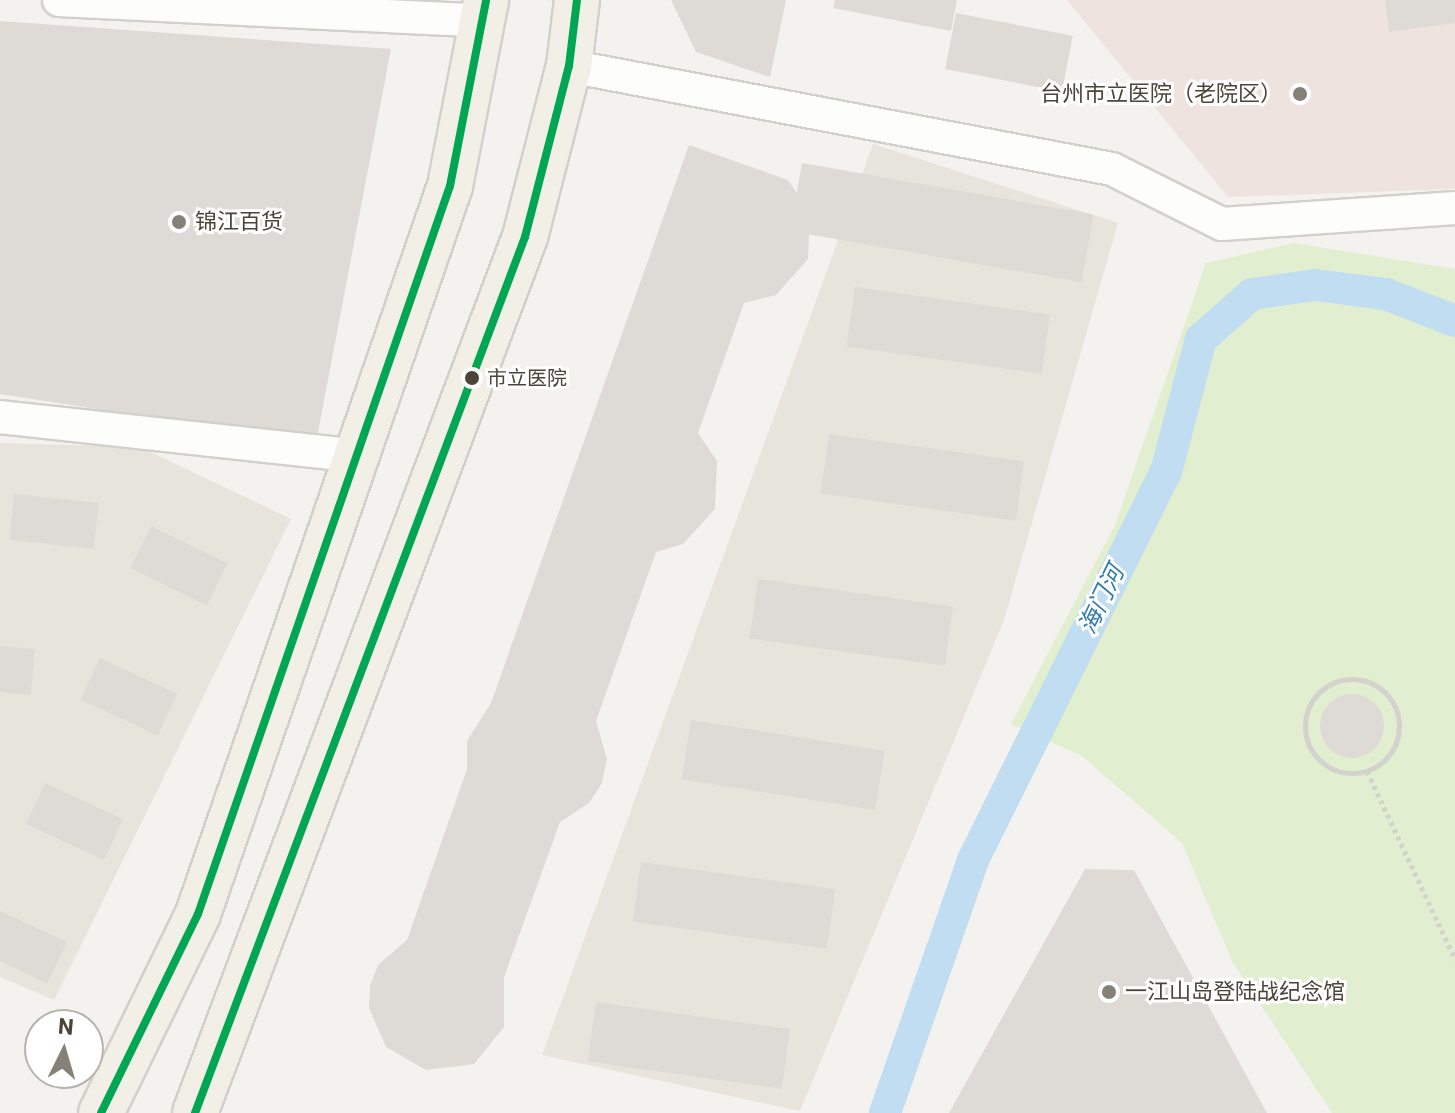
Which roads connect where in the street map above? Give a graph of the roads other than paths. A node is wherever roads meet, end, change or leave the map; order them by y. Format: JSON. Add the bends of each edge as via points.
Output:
{"nodes":[{"id":1,"x":59,"y":0,"type":"edge"},
{"id":2,"x":577,"y":0,"type":"edge"},
{"id":3,"x":484,"y":10,"type":"edge"},
{"id":4,"x":569,"y":66,"type":"junction"},
{"id":5,"x":1455,"y":208,"type":"edge"},
{"id":6,"x":0,"y":417,"type":"edge"},
{"id":7,"x":357,"y":456,"type":"junction"},
{"id":8,"x":101,"y":1113,"type":"edge"},
{"id":9,"x":195,"y":1113,"type":"edge"}],
"edges":[{"from":1,"to":3,"type":"street"},
{"from":2,"to":4,"type":"main road"},
{"from":3,"to":7,"type":"main road","via":[[450,186]]},
{"from":4,"to":5,"type":"street","via":[[1112,169],[1222,224]]},
{"from":4,"to":9,"type":"main road","via":[[525,237],[225,1051]]},
{"from":6,"to":7,"type":"street"},
{"from":7,"to":8,"type":"main road","via":[[198,914]]}]}
